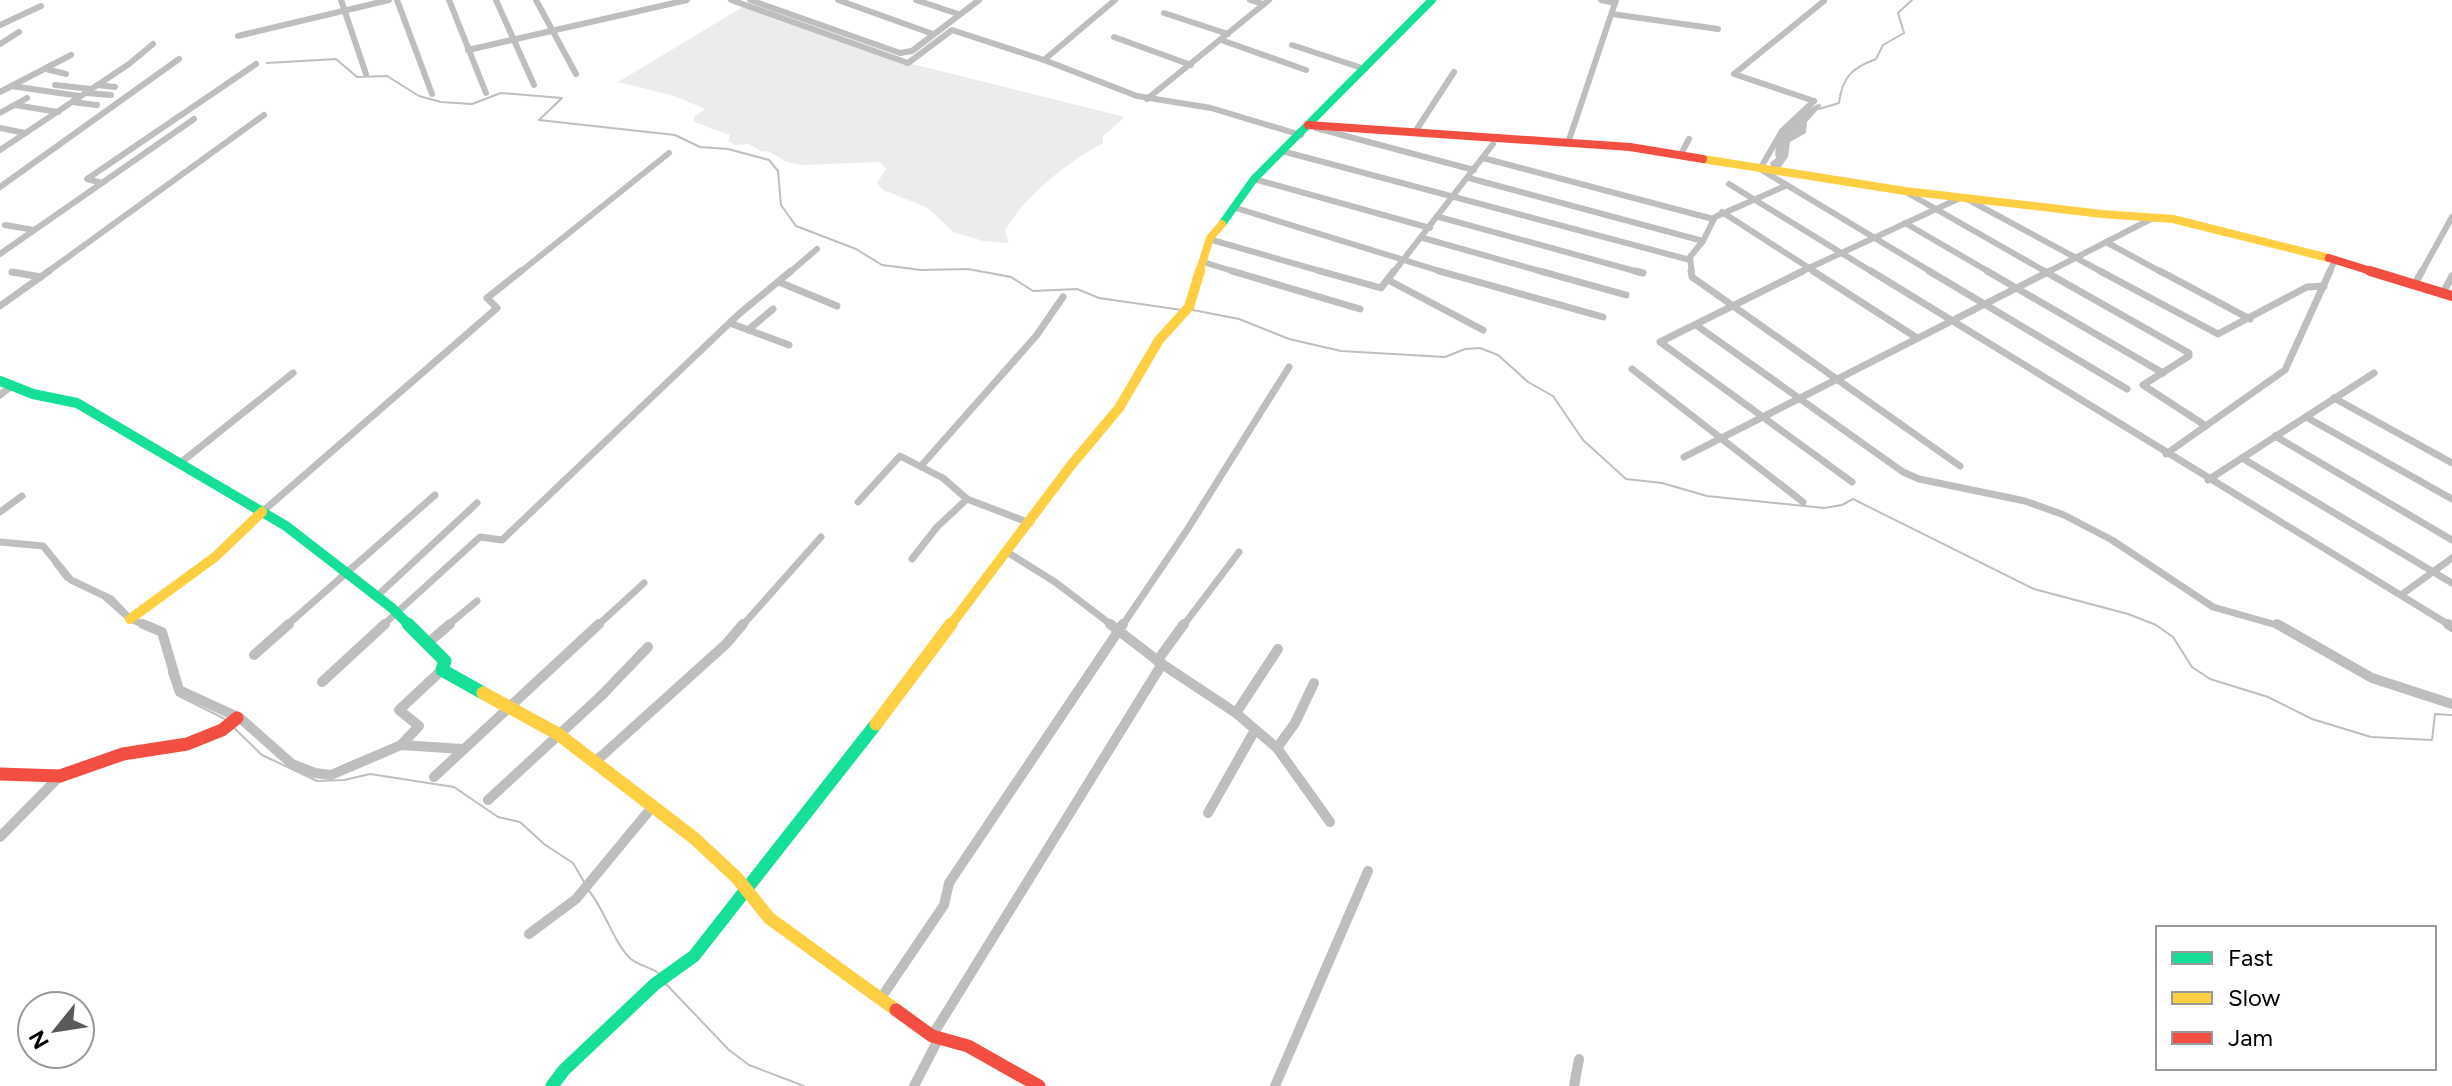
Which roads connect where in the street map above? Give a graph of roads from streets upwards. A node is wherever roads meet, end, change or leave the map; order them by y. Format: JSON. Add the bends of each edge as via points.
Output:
{"nodes":[{"id":1,"x":341,"y":0,"type":"edge"},
{"id":2,"x":389,"y":0,"type":"edge"},
{"id":3,"x":397,"y":0,"type":"edge"},
{"id":4,"x":449,"y":0,"type":"edge"},
{"id":5,"x":496,"y":0,"type":"edge"},
{"id":6,"x":536,"y":0,"type":"edge"},
{"id":7,"x":687,"y":0,"type":"edge"},
{"id":8,"x":731,"y":0,"type":"edge"},
{"id":9,"x":751,"y":0,"type":"edge"},
{"id":10,"x":838,"y":0,"type":"edge"},
{"id":11,"x":916,"y":0,"type":"edge"},
{"id":12,"x":979,"y":0,"type":"edge"},
{"id":13,"x":1115,"y":0,"type":"edge"},
{"id":14,"x":1250,"y":0,"type":"edge"},
{"id":15,"x":1432,"y":0,"type":"edge"},
{"id":16,"x":1601,"y":0,"type":"edge"},
{"id":17,"x":1615,"y":1,"type":"edge"},
{"id":18,"x":1824,"y":1,"type":"edge"},
{"id":19,"x":1266,"y":2,"type":"edge"},
{"id":20,"x":41,"y":6,"type":"dead end"},
{"id":21,"x":345,"y":12,"type":"junction"},
{"id":22,"x":1164,"y":13,"type":"dead end"},
{"id":23,"x":958,"y":14,"type":"junction"},
{"id":24,"x":1612,"y":14,"type":"junction"},
{"id":25,"x":0,"y":25,"type":"edge"},
{"id":26,"x":1718,"y":29,"type":"dead end"},
{"id":27,"x":553,"y":31,"type":"junction"},
{"id":28,"x":19,"y":32,"type":"dead end"},
{"id":29,"x":933,"y":34,"type":"junction"},
{"id":30,"x":1228,"y":34,"type":"junction"},
{"id":31,"x":238,"y":36,"type":"dead end"},
{"id":32,"x":1114,"y":37,"type":"dead end"},
{"id":33,"x":516,"y":39,"type":"junction"},
{"id":34,"x":1221,"y":40,"type":"junction"},
{"id":35,"x":0,"y":44,"type":"edge"},
{"id":36,"x":153,"y":44,"type":"dead end"},
{"id":37,"x":1292,"y":45,"type":"dead end"},
{"id":38,"x":468,"y":50,"type":"junction"},
{"id":39,"x":71,"y":55,"type":"dead end"},
{"id":40,"x":179,"y":59,"type":"dead end"},
{"id":41,"x":1044,"y":60,"type":"junction"},
{"id":42,"x":256,"y":64,"type":"dead end"},
{"id":43,"x":1191,"y":65,"type":"junction"},
{"id":44,"x":45,"y":69,"type":"junction"},
{"id":45,"x":1365,"y":69,"type":"junction"},
{"id":46,"x":1306,"y":70,"type":"dead end"},
{"id":47,"x":1454,"y":72,"type":"dead end"},
{"id":48,"x":66,"y":74,"type":"dead end"},
{"id":49,"x":366,"y":74,"type":"dead end"},
{"id":50,"x":576,"y":74,"type":"dead end"},
{"id":51,"x":55,"y":85,"type":"dead end"},
{"id":52,"x":98,"y":85,"type":"junction"},
{"id":53,"x":534,"y":85,"type":"dead end"},
{"id":54,"x":11,"y":86,"type":"junction"},
{"id":55,"x":115,"y":87,"type":"dead end"},
{"id":56,"x":0,"y":92,"type":"edge"},
{"id":57,"x":86,"y":93,"type":"junction"},
{"id":58,"x":486,"y":93,"type":"dead end"},
{"id":59,"x":432,"y":94,"type":"dead end"},
{"id":60,"x":111,"y":95,"type":"dead end"},
{"id":61,"x":27,"y":98,"type":"dead end"},
{"id":62,"x":1147,"y":99,"type":"junction"},
{"id":63,"x":72,"y":102,"type":"junction"},
{"id":64,"x":15,"y":105,"type":"junction"},
{"id":65,"x":97,"y":105,"type":"dead end"},
{"id":66,"x":58,"y":112,"type":"junction"},
{"id":67,"x":0,"y":113,"type":"edge"},
{"id":68,"x":264,"y":115,"type":"dead end"},
{"id":69,"x":194,"y":119,"type":"dead end"},
{"id":70,"x":0,"y":128,"type":"edge"},
{"id":71,"x":1306,"y":128,"type":"junction"},
{"id":72,"x":1415,"y":132,"type":"junction"},
{"id":73,"x":26,"y":133,"type":"junction"},
{"id":74,"x":1689,"y":139,"type":"dead end"},
{"id":75,"x":1569,"y":140,"type":"dead end"},
{"id":76,"x":1493,"y":144,"type":"dead end"},
{"id":77,"x":0,"y":150,"type":"edge"},
{"id":78,"x":1282,"y":151,"type":"junction"},
{"id":79,"x":669,"y":153,"type":"dead end"},
{"id":80,"x":1680,"y":156,"type":"junction"},
{"id":81,"x":1483,"y":158,"type":"junction"},
{"id":82,"x":1760,"y":169,"type":"junction"},
{"id":83,"x":1474,"y":170,"type":"junction"},
{"id":84,"x":1469,"y":178,"type":"junction"},
{"id":85,"x":1254,"y":179,"type":"junction"},
{"id":86,"x":102,"y":183,"type":"junction"},
{"id":87,"x":1729,"y":184,"type":"dead end"},
{"id":88,"x":1785,"y":186,"type":"junction"},
{"id":89,"x":0,"y":187,"type":"edge"},
{"id":90,"x":1905,"y":191,"type":"junction"},
{"id":91,"x":1453,"y":198,"type":"junction"},
{"id":92,"x":1963,"y":198,"type":"junction"},
{"id":93,"x":1754,"y":200,"type":"junction"},
{"id":94,"x":1236,"y":208,"type":"junction"},
{"id":95,"x":1936,"y":209,"type":"junction"},
{"id":96,"x":1722,"y":212,"type":"junction"},
{"id":97,"x":1439,"y":217,"type":"junction"},
{"id":98,"x":2155,"y":217,"type":"junction"},
{"id":99,"x":2452,"y":217,"type":"edge"},
{"id":100,"x":1713,"y":219,"type":"junction"},
{"id":101,"x":1905,"y":223,"type":"junction"},
{"id":102,"x":5,"y":225,"type":"dead end"},
{"id":103,"x":1430,"y":228,"type":"junction"},
{"id":104,"x":35,"y":230,"type":"junction"},
{"id":105,"x":1423,"y":238,"type":"junction"},
{"id":106,"x":1873,"y":238,"type":"junction"},
{"id":107,"x":1212,"y":240,"type":"junction"},
{"id":108,"x":1703,"y":241,"type":"junction"},
{"id":109,"x":2106,"y":242,"type":"junction"},
{"id":110,"x":817,"y":249,"type":"dead end"},
{"id":111,"x":1,"y":253,"type":"edge"},
{"id":112,"x":1841,"y":253,"type":"junction"},
{"id":113,"x":2077,"y":257,"type":"junction"},
{"id":114,"x":1690,"y":260,"type":"junction"},
{"id":115,"x":2335,"y":260,"type":"junction"},
{"id":116,"x":1405,"y":261,"type":"junction"},
{"id":117,"x":1203,"y":262,"type":"junction"},
{"id":118,"x":1809,"y":268,"type":"junction"},
{"id":119,"x":12,"y":272,"type":"dead end"},
{"id":120,"x":1643,"y":273,"type":"dead end"},
{"id":121,"x":2046,"y":273,"type":"junction"},
{"id":122,"x":2452,"y":276,"type":"edge"},
{"id":123,"x":41,"y":277,"type":"junction"},
{"id":124,"x":1390,"y":281,"type":"junction"},
{"id":125,"x":779,"y":282,"type":"junction"},
{"id":126,"x":2415,"y":284,"type":"junction"},
{"id":127,"x":2324,"y":286,"type":"junction"},
{"id":128,"x":2015,"y":288,"type":"junction"},
{"id":129,"x":2447,"y":294,"type":"edge"},
{"id":130,"x":1626,"y":295,"type":"dead end"},
{"id":131,"x":1063,"y":297,"type":"dead end"},
{"id":132,"x":1984,"y":304,"type":"junction"},
{"id":133,"x":0,"y":306,"type":"edge"},
{"id":134,"x":837,"y":306,"type":"dead end"},
{"id":135,"x":1732,"y":307,"type":"junction"},
{"id":136,"x":773,"y":309,"type":"dead end"},
{"id":137,"x":1360,"y":309,"type":"dead end"},
{"id":138,"x":1603,"y":317,"type":"dead end"},
{"id":139,"x":2250,"y":319,"type":"junction"},
{"id":140,"x":1952,"y":320,"type":"junction"},
{"id":141,"x":730,"y":323,"type":"junction"},
{"id":142,"x":1696,"y":325,"type":"junction"},
{"id":143,"x":748,"y":330,"type":"junction"},
{"id":144,"x":1483,"y":330,"type":"dead end"},
{"id":145,"x":1917,"y":338,"type":"junction"},
{"id":146,"x":789,"y":345,"type":"dead end"},
{"id":147,"x":1289,"y":367,"type":"dead end"},
{"id":148,"x":1632,"y":369,"type":"dead end"},
{"id":149,"x":293,"y":373,"type":"dead end"},
{"id":150,"x":2163,"y":373,"type":"junction"},
{"id":151,"x":2374,"y":373,"type":"dead end"},
{"id":152,"x":1838,"y":378,"type":"junction"},
{"id":153,"x":0,"y":381,"type":"edge"},
{"id":154,"x":13,"y":385,"type":"junction"},
{"id":155,"x":2127,"y":389,"type":"dead end"},
{"id":156,"x":0,"y":395,"type":"edge"},
{"id":157,"x":1799,"y":397,"type":"junction"},
{"id":158,"x":2334,"y":398,"type":"junction"},
{"id":159,"x":1762,"y":417,"type":"junction"},
{"id":160,"x":2306,"y":417,"type":"junction"},
{"id":161,"x":2206,"y":426,"type":"junction"},
{"id":162,"x":2275,"y":436,"type":"junction"},
{"id":163,"x":1722,"y":437,"type":"junction"},
{"id":164,"x":2166,"y":454,"type":"junction"},
{"id":165,"x":1684,"y":457,"type":"dead end"},
{"id":166,"x":2242,"y":458,"type":"junction"},
{"id":167,"x":2452,"y":463,"type":"edge"},
{"id":168,"x":179,"y":464,"type":"junction"},
{"id":169,"x":921,"y":466,"type":"junction"},
{"id":170,"x":1960,"y":466,"type":"dead end"},
{"id":171,"x":2208,"y":480,"type":"junction"},
{"id":172,"x":1852,"y":482,"type":"dead end"},
{"id":173,"x":435,"y":495,"type":"dead end"},
{"id":174,"x":22,"y":496,"type":"dead end"},
{"id":175,"x":967,"y":499,"type":"junction"},
{"id":176,"x":2452,"y":499,"type":"edge"},
{"id":177,"x":858,"y":502,"type":"dead end"},
{"id":178,"x":1803,"y":502,"type":"dead end"},
{"id":179,"x":477,"y":503,"type":"dead end"},
{"id":180,"x":0,"y":512,"type":"edge"},
{"id":181,"x":262,"y":512,"type":"junction"},
{"id":182,"x":1030,"y":523,"type":"junction"},
{"id":183,"x":821,"y":537,"type":"dead end"},
{"id":184,"x":2452,"y":540,"type":"edge"},
{"id":185,"x":0,"y":542,"type":"edge"},
{"id":186,"x":1007,"y":552,"type":"junction"},
{"id":187,"x":1239,"y":552,"type":"dead end"},
{"id":188,"x":2452,"y":558,"type":"edge"},
{"id":189,"x":912,"y":559,"type":"dead end"},
{"id":190,"x":2434,"y":572,"type":"junction"},
{"id":191,"x":348,"y":573,"type":"junction"},
{"id":192,"x":644,"y":583,"type":"dead end"},
{"id":193,"x":2452,"y":583,"type":"edge"},
{"id":194,"x":2401,"y":595,"type":"junction"},
{"id":195,"x":377,"y":596,"type":"junction"},
{"id":196,"x":477,"y":601,"type":"dead end"},
{"id":197,"x":397,"y":615,"type":"junction"},
{"id":198,"x":130,"y":619,"type":"junction"},
{"id":199,"x":2452,"y":627,"type":"edge"},
{"id":200,"x":1121,"y":630,"type":"junction"},
{"id":201,"x":428,"y":643,"type":"junction"},
{"id":202,"x":648,"y":647,"type":"dead end"},
{"id":203,"x":1278,"y":649,"type":"dead end"},
{"id":204,"x":254,"y":655,"type":"dead end"},
{"id":205,"x":1159,"y":662,"type":"junction"},
{"id":206,"x":442,"y":670,"type":"junction"},
{"id":207,"x":322,"y":682,"type":"dead end"},
{"id":208,"x":1314,"y":683,"type":"dead end"},
{"id":209,"x":2452,"y":704,"type":"edge"},
{"id":210,"x":510,"y":708,"type":"junction"},
{"id":211,"x":1236,"y":713,"type":"junction"},
{"id":212,"x":237,"y":718,"type":"junction"},
{"id":213,"x":1255,"y":730,"type":"junction"},
{"id":214,"x":558,"y":734,"type":"junction"},
{"id":215,"x":401,"y":745,"type":"junction"},
{"id":216,"x":1277,"y":748,"type":"junction"},
{"id":217,"x":462,"y":749,"type":"junction"},
{"id":218,"x":595,"y":762,"type":"junction"},
{"id":219,"x":0,"y":774,"type":"edge"},
{"id":220,"x":60,"y":776,"type":"junction"},
{"id":221,"x":434,"y":777,"type":"dead end"},
{"id":222,"x":488,"y":800,"type":"dead end"},
{"id":223,"x":653,"y":806,"type":"junction"},
{"id":224,"x":1208,"y":813,"type":"dead end"},
{"id":225,"x":1330,"y":822,"type":"dead end"},
{"id":226,"x":0,"y":837,"type":"edge"},
{"id":227,"x":1368,"y":871,"type":"dead end"},
{"id":228,"x":746,"y":892,"type":"junction"},
{"id":229,"x":529,"y":934,"type":"dead end"},
{"id":230,"x":881,"y":998,"type":"junction"},
{"id":231,"x":936,"y":1037,"type":"junction"},
{"id":232,"x":1579,"y":1059,"type":"dead end"},
{"id":233,"x":552,"y":1086,"type":"edge"},
{"id":234,"x":914,"y":1086,"type":"edge"},
{"id":235,"x":1039,"y":1086,"type":"edge"},
{"id":236,"x":1275,"y":1086,"type":"edge"},
{"id":237,"x":1574,"y":1086,"type":"edge"}],
"edges":[{"from":1,"to":21,"type":"street"},
{"from":2,"to":21,"type":"street"},
{"from":3,"to":59,"type":"street"},
{"from":4,"to":38,"type":"street"},
{"from":5,"to":33,"type":"street"},
{"from":6,"to":27,"type":"street"},
{"from":7,"to":27,"type":"street"},
{"from":8,"to":41,"type":"street","via":[[908,63],[952,30]]},
{"from":9,"to":29,"type":"street","via":[[900,53],[912,51]]},
{"from":10,"to":29,"type":"street"},
{"from":11,"to":23,"type":"street"},
{"from":12,"to":23,"type":"street"},
{"from":13,"to":41,"type":"street"},
{"from":14,"to":19,"type":"street"},
{"from":15,"to":45,"type":"street"},
{"from":16,"to":17,"type":"street"},
{"from":17,"to":24,"type":"street"},
{"from":18,"to":82,"type":"street","via":[[1734,74],[1814,101],[1780,130]]},
{"from":19,"to":30,"type":"street"},
{"from":20,"to":25,"type":"street"},
{"from":21,"to":31,"type":"street"},
{"from":21,"to":49,"type":"street"},
{"from":22,"to":30,"type":"street"},
{"from":23,"to":29,"type":"street"},
{"from":24,"to":26,"type":"street"},
{"from":24,"to":75,"type":"street"},
{"from":27,"to":33,"type":"street"},
{"from":27,"to":50,"type":"street"},
{"from":28,"to":35,"type":"street"},
{"from":30,"to":34,"type":"street"},
{"from":32,"to":43,"type":"street"},
{"from":33,"to":38,"type":"street"},
{"from":33,"to":53,"type":"street"},
{"from":34,"to":43,"type":"street"},
{"from":34,"to":46,"type":"street"},
{"from":36,"to":52,"type":"street"},
{"from":37,"to":45,"type":"street"},
{"from":38,"to":58,"type":"street"},
{"from":39,"to":44,"type":"street"},
{"from":40,"to":89,"type":"street"},
{"from":41,"to":62,"type":"street"},
{"from":42,"to":86,"type":"street","via":[[87,179]]},
{"from":43,"to":62,"type":"street"},
{"from":44,"to":48,"type":"street"},
{"from":44,"to":54,"type":"street"},
{"from":45,"to":71,"type":"street"},
{"from":47,"to":72,"type":"street"},
{"from":51,"to":57,"type":"street"},
{"from":52,"to":55,"type":"street"},
{"from":52,"to":57,"type":"street"},
{"from":54,"to":56,"type":"street"},
{"from":54,"to":57,"type":"street"},
{"from":57,"to":60,"type":"street"},
{"from":57,"to":63,"type":"street"},
{"from":61,"to":64,"type":"street"},
{"from":62,"to":71,"type":"street"},
{"from":63,"to":65,"type":"street"},
{"from":63,"to":66,"type":"street"},
{"from":64,"to":66,"type":"street"},
{"from":64,"to":67,"type":"street"},
{"from":66,"to":73,"type":"street"},
{"from":68,"to":123,"type":"street"},
{"from":69,"to":86,"type":"street"},
{"from":70,"to":73,"type":"street"},
{"from":71,"to":72,"type":"street"},
{"from":71,"to":78,"type":"street"},
{"from":71,"to":83,"type":"street"},
{"from":72,"to":80,"type":"street","via":[[1630,147]]},
{"from":73,"to":77,"type":"street"},
{"from":74,"to":80,"type":"street"},
{"from":76,"to":81,"type":"street"},
{"from":78,"to":85,"type":"street"},
{"from":78,"to":91,"type":"street"},
{"from":79,"to":181,"type":"street","via":[[487,298],[497,308]]},
{"from":80,"to":82,"type":"street"},
{"from":81,"to":83,"type":"street"},
{"from":81,"to":100,"type":"street"},
{"from":82,"to":88,"type":"street"},
{"from":82,"to":90,"type":"street"},
{"from":83,"to":84,"type":"street"},
{"from":84,"to":91,"type":"street"},
{"from":84,"to":108,"type":"street"},
{"from":85,"to":94,"type":"street"},
{"from":85,"to":103,"type":"street"},
{"from":86,"to":104,"type":"street"},
{"from":87,"to":93,"type":"street"},
{"from":88,"to":93,"type":"street"},
{"from":88,"to":106,"type":"street"},
{"from":90,"to":92,"type":"street"},
{"from":90,"to":95,"type":"street"},
{"from":91,"to":97,"type":"street"},
{"from":91,"to":114,"type":"street"},
{"from":92,"to":95,"type":"street"},
{"from":92,"to":98,"type":"street"},
{"from":92,"to":113,"type":"street"},
{"from":93,"to":96,"type":"street"},
{"from":93,"to":112,"type":"street"},
{"from":94,"to":107,"type":"street"},
{"from":94,"to":116,"type":"street"},
{"from":95,"to":101,"type":"street"},
{"from":95,"to":121,"type":"street"},
{"from":96,"to":100,"type":"street"},
{"from":96,"to":118,"type":"street"},
{"from":97,"to":103,"type":"street"},
{"from":97,"to":120,"type":"street"},
{"from":98,"to":109,"type":"street"},
{"from":98,"to":115,"type":"street"},
{"from":99,"to":126,"type":"street"},
{"from":100,"to":108,"type":"street"},
{"from":101,"to":106,"type":"street"},
{"from":101,"to":128,"type":"street"},
{"from":102,"to":104,"type":"street"},
{"from":103,"to":105,"type":"street"},
{"from":104,"to":111,"type":"street"},
{"from":105,"to":116,"type":"street"},
{"from":105,"to":130,"type":"street"},
{"from":106,"to":112,"type":"street"},
{"from":106,"to":132,"type":"street"},
{"from":107,"to":117,"type":"street"},
{"from":107,"to":124,"type":"street","via":[[1375,289]]},
{"from":108,"to":114,"type":"street"},
{"from":109,"to":113,"type":"street"},
{"from":109,"to":139,"type":"street"},
{"from":110,"to":125,"type":"street"},
{"from":112,"to":118,"type":"street"},
{"from":112,"to":140,"type":"street"},
{"from":113,"to":121,"type":"street"},
{"from":113,"to":139,"type":"street","via":[[2218,334]]},
{"from":114,"to":135,"type":"street","via":[[1692,277]]},
{"from":115,"to":126,"type":"street"},
{"from":115,"to":127,"type":"street"},
{"from":116,"to":124,"type":"street"},
{"from":116,"to":138,"type":"street"},
{"from":117,"to":137,"type":"street"},
{"from":117,"to":182,"type":"street","via":[[1186,310],[1159,340],[1119,408]]},
{"from":118,"to":135,"type":"street"},
{"from":118,"to":145,"type":"street"},
{"from":119,"to":123,"type":"street"},
{"from":121,"to":128,"type":"street"},
{"from":121,"to":150,"type":"street","via":[[2191,355]]},
{"from":122,"to":129,"type":"street"},
{"from":123,"to":133,"type":"street"},
{"from":124,"to":144,"type":"street"},
{"from":125,"to":134,"type":"street"},
{"from":125,"to":141,"type":"street"},
{"from":126,"to":129,"type":"street"},
{"from":127,"to":139,"type":"street","via":[[2307,287]]},
{"from":127,"to":161,"type":"street","via":[[2285,370]]},
{"from":128,"to":132,"type":"street"},
{"from":128,"to":150,"type":"street"},
{"from":131,"to":169,"type":"street","via":[[1036,336]]},
{"from":132,"to":140,"type":"street"},
{"from":132,"to":155,"type":"street"},
{"from":135,"to":142,"type":"street"},
{"from":135,"to":152,"type":"street"},
{"from":136,"to":143,"type":"street"},
{"from":140,"to":145,"type":"street"},
{"from":140,"to":164,"type":"street"},
{"from":141,"to":143,"type":"street"},
{"from":141,"to":197,"type":"street","via":[[502,540],[480,537]]},
{"from":142,"to":157,"type":"street"},
{"from":142,"to":159,"type":"street","via":[[1660,342]]},
{"from":143,"to":146,"type":"street"},
{"from":145,"to":152,"type":"street"},
{"from":147,"to":200,"type":"street"},
{"from":148,"to":163,"type":"street"},
{"from":149,"to":168,"type":"street"},
{"from":150,"to":161,"type":"street","via":[[2143,385]]},
{"from":151,"to":158,"type":"street"},
{"from":152,"to":157,"type":"street"},
{"from":152,"to":170,"type":"street"},
{"from":153,"to":154,"type":"street"},
{"from":154,"to":156,"type":"street"},
{"from":154,"to":168,"type":"street","via":[[77,403]]},
{"from":157,"to":159,"type":"street"},
{"from":157,"to":209,"type":"street","via":[[1903,472],[2064,515],[2213,607],[2274,623],[2372,678]]},
{"from":158,"to":160,"type":"street"},
{"from":158,"to":167,"type":"street"},
{"from":159,"to":163,"type":"street"},
{"from":159,"to":172,"type":"street"},
{"from":160,"to":162,"type":"street"},
{"from":160,"to":176,"type":"street"},
{"from":161,"to":164,"type":"street"},
{"from":162,"to":166,"type":"street"},
{"from":162,"to":184,"type":"street"},
{"from":163,"to":165,"type":"street"},
{"from":163,"to":178,"type":"street"},
{"from":164,"to":171,"type":"street"},
{"from":166,"to":171,"type":"street"},
{"from":166,"to":190,"type":"street"},
{"from":168,"to":181,"type":"street"},
{"from":169,"to":175,"type":"street"},
{"from":169,"to":177,"type":"street","via":[[899,457]]},
{"from":171,"to":194,"type":"street"},
{"from":173,"to":191,"type":"street"},
{"from":174,"to":180,"type":"street"},
{"from":175,"to":182,"type":"street"},
{"from":175,"to":189,"type":"street"},
{"from":179,"to":195,"type":"street"},
{"from":181,"to":191,"type":"street"},
{"from":181,"to":198,"type":"street","via":[[215,557]]},
{"from":182,"to":186,"type":"street"},
{"from":183,"to":218,"type":"street","via":[[726,644]]},
{"from":185,"to":198,"type":"street","via":[[43,546],[64,574],[111,599]]},
{"from":186,"to":200,"type":"street"},
{"from":186,"to":228,"type":"street"},
{"from":187,"to":205,"type":"street"},
{"from":188,"to":190,"type":"street"},
{"from":190,"to":193,"type":"street"},
{"from":190,"to":194,"type":"street"},
{"from":191,"to":195,"type":"street"},
{"from":191,"to":204,"type":"street"},
{"from":192,"to":210,"type":"street"},
{"from":194,"to":199,"type":"street"},
{"from":195,"to":197,"type":"street"},
{"from":196,"to":201,"type":"street"},
{"from":197,"to":201,"type":"street"},
{"from":197,"to":207,"type":"street"},
{"from":198,"to":212,"type":"street","via":[[162,632],[179,690]]},
{"from":200,"to":205,"type":"street"},
{"from":200,"to":230,"type":"street","via":[[949,883],[944,905]]},
{"from":201,"to":206,"type":"street","via":[[445,661]]},
{"from":202,"to":214,"type":"street"},
{"from":203,"to":211,"type":"street"},
{"from":205,"to":211,"type":"street"},
{"from":205,"to":231,"type":"street"},
{"from":206,"to":210,"type":"street"},
{"from":206,"to":215,"type":"street","via":[[399,710],[419,726]]},
{"from":208,"to":216,"type":"street"},
{"from":210,"to":214,"type":"street"},
{"from":210,"to":217,"type":"street"},
{"from":211,"to":213,"type":"street"},
{"from":212,"to":215,"type":"street","via":[[279,756],[320,775],[344,771]]},
{"from":212,"to":220,"type":"street","via":[[187,744],[123,754]]},
{"from":213,"to":216,"type":"street"},
{"from":213,"to":224,"type":"street"},
{"from":214,"to":218,"type":"street"},
{"from":214,"to":222,"type":"street"},
{"from":215,"to":217,"type":"street"},
{"from":216,"to":225,"type":"street"},
{"from":217,"to":221,"type":"street"},
{"from":218,"to":223,"type":"street"},
{"from":219,"to":220,"type":"street"},
{"from":220,"to":226,"type":"street"},
{"from":223,"to":228,"type":"street","via":[[720,861]]},
{"from":223,"to":229,"type":"street","via":[[576,899]]},
{"from":227,"to":236,"type":"street"},
{"from":228,"to":230,"type":"street","via":[[769,918]]},
{"from":228,"to":233,"type":"street","via":[[694,956],[655,984]]},
{"from":230,"to":231,"type":"street"},
{"from":231,"to":234,"type":"street"},
{"from":231,"to":235,"type":"street","via":[[968,1046]]},
{"from":232,"to":237,"type":"street"}]}
